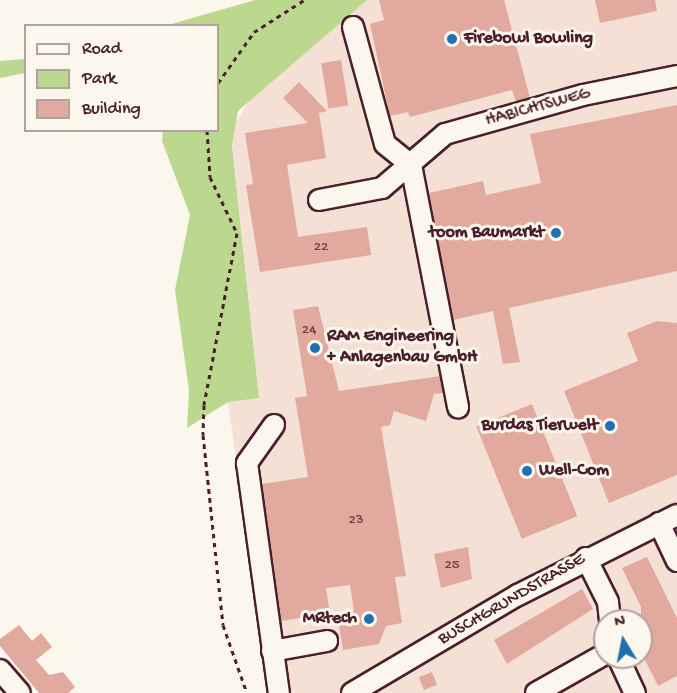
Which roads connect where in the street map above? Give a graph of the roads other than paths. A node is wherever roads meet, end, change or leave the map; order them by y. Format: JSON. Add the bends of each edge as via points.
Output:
{"nodes":[{"id":1,"x":353,"y":27,"type":"dead end"},
{"id":2,"x":677,"y":76,"type":"edge"},
{"id":3,"x":411,"y":165,"type":"junction"},
{"id":4,"x":319,"y":200,"type":"dead end"},
{"id":5,"x":458,"y":407,"type":"dead end"},
{"id":6,"x":274,"y":425,"type":"dead end"},
{"id":7,"x":677,"y":515,"type":"edge"},
{"id":8,"x":659,"y":523,"type":"junction"},
{"id":9,"x":586,"y":558,"type":"junction"},
{"id":10,"x":677,"y":561,"type":"edge"},
{"id":11,"x":609,"y":609,"type":"edge"},
{"id":12,"x":327,"y":641,"type":"dead end"},
{"id":13,"x":272,"y":651,"type":"junction"},
{"id":14,"x":593,"y":661,"type":"edge"},
{"id":15,"x":624,"y":669,"type":"edge"},
{"id":16,"x":0,"y":670,"type":"edge"},
{"id":17,"x":20,"y":693,"type":"edge"},
{"id":18,"x":279,"y":693,"type":"edge"},
{"id":19,"x":352,"y":693,"type":"edge"},
{"id":20,"x":536,"y":693,"type":"edge"},
{"id":21,"x":635,"y":693,"type":"edge"}],
"edges":[{"from":1,"to":3,"type":"street","via":[[385,144]]},
{"from":2,"to":3,"type":"street","name":"HABICHTSWEG","via":[[583,95],[445,134]]},
{"from":3,"to":4,"type":"street","name":"HABICHTSWEG","via":[[382,188]]},
{"from":3,"to":5,"type":"street"},
{"from":6,"to":13,"type":"street","via":[[247,463]]},
{"from":7,"to":8,"type":"street","name":"BUSCHGRUNDSTRASSE"},
{"from":8,"to":9,"type":"street","name":"BUSCHGRUNDSTRASSE"},
{"from":8,"to":10,"type":"street"},
{"from":9,"to":11,"type":"street"},
{"from":9,"to":19,"type":"street","name":"BUSCHGRUNDSTRASSE"},
{"from":12,"to":13,"type":"street"},
{"from":13,"to":18,"type":"street"},
{"from":14,"to":20,"type":"street"},
{"from":15,"to":21,"type":"street"},
{"from":16,"to":17,"type":"street"}]}
